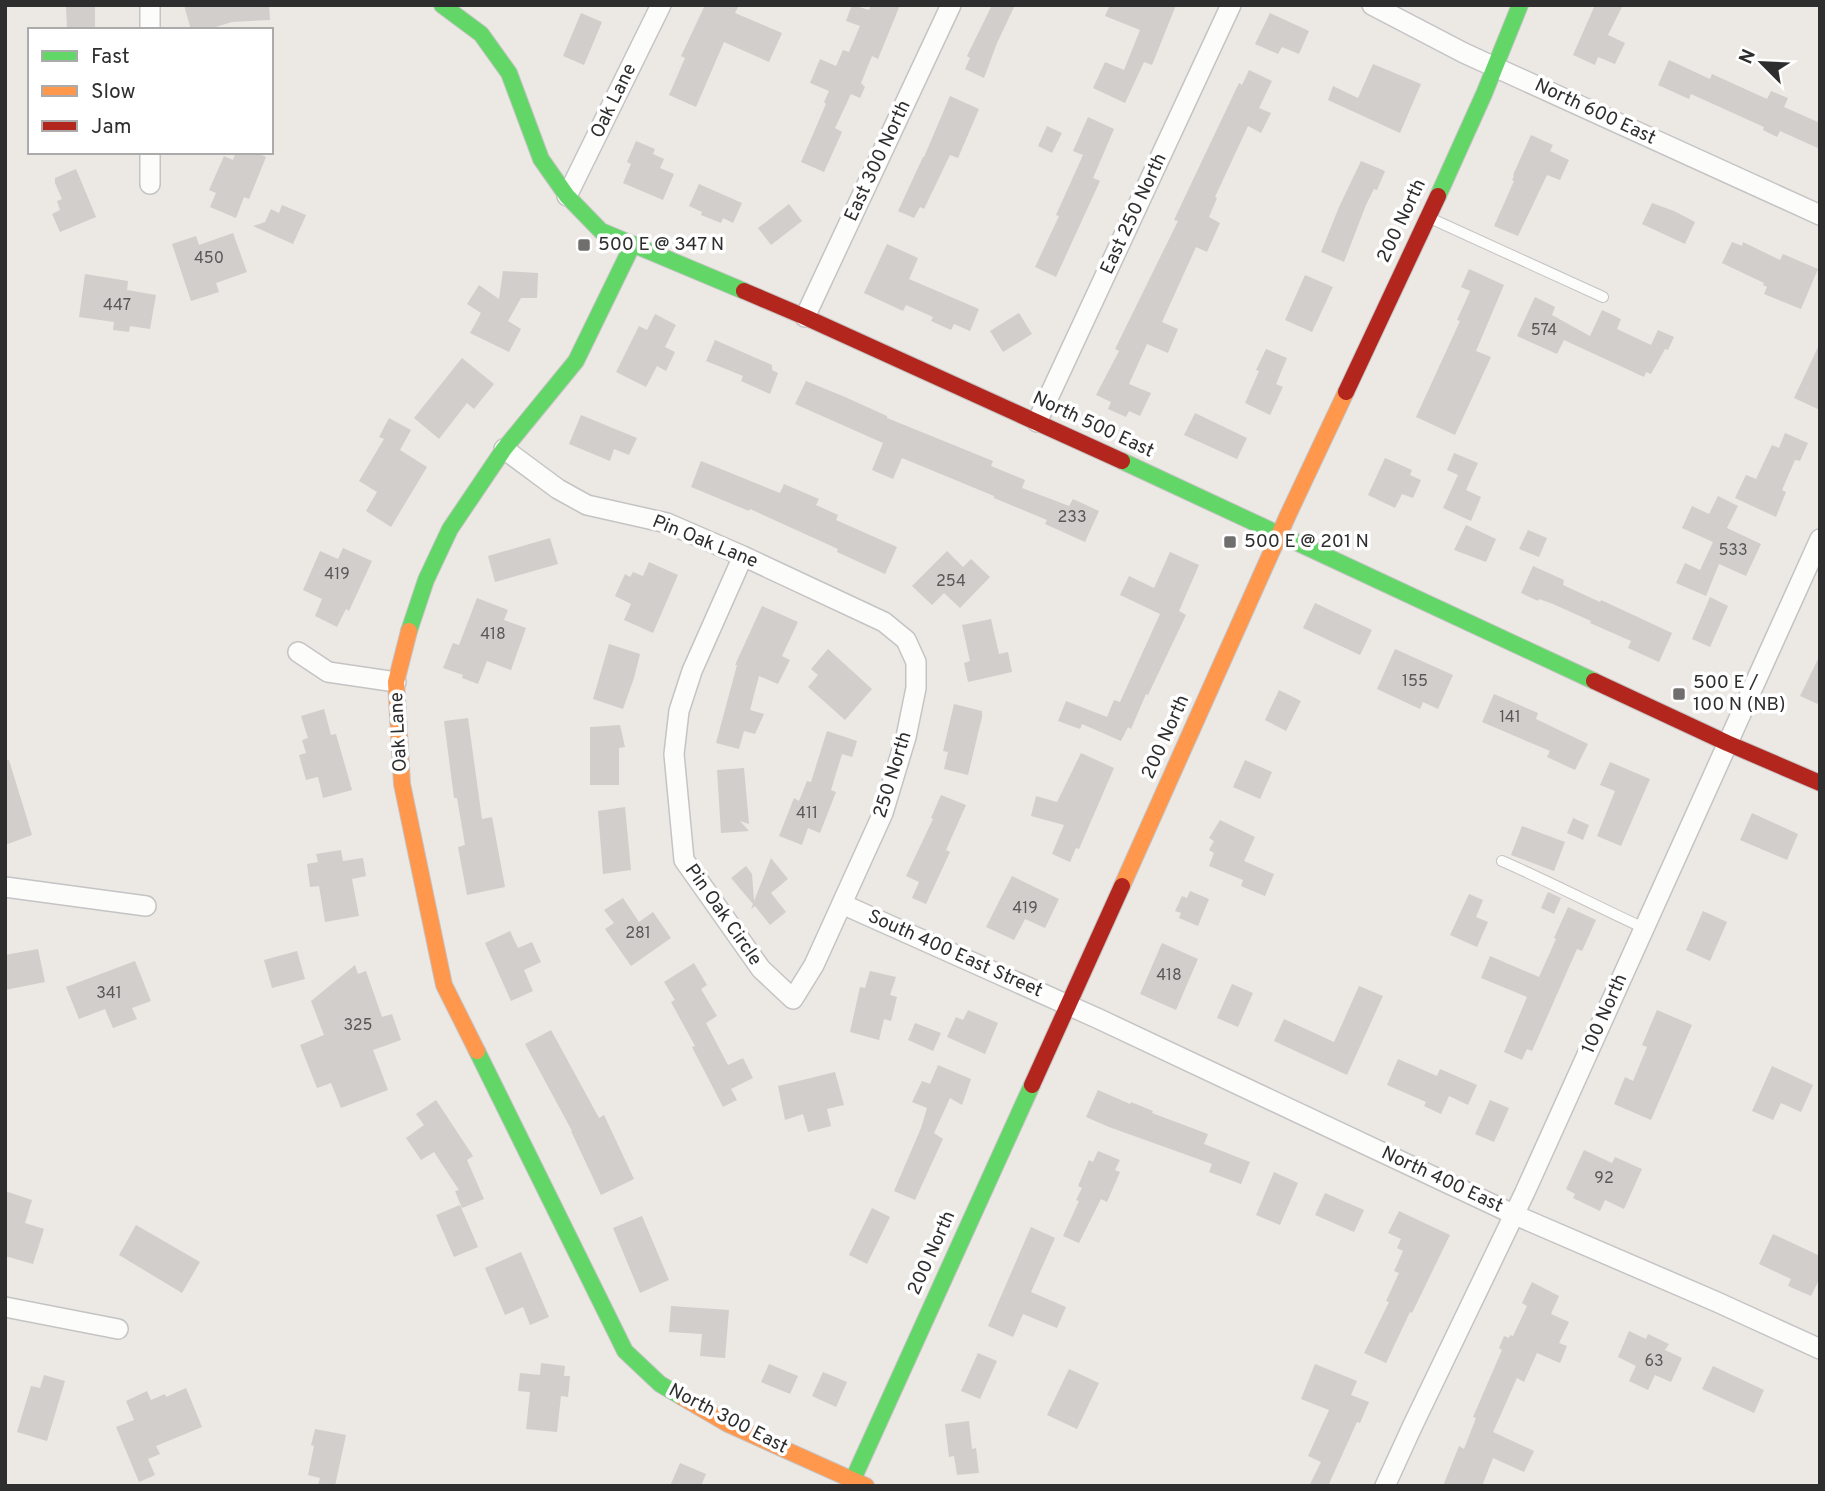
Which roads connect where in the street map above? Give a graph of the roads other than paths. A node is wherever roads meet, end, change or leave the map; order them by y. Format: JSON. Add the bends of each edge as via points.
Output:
{"nodes":[{"id":1,"x":150,"y":5,"type":"edge"},
{"id":2,"x":442,"y":5,"type":"edge"},
{"id":3,"x":661,"y":5,"type":"edge"},
{"id":4,"x":951,"y":5,"type":"edge"},
{"id":5,"x":1231,"y":5,"type":"edge"},
{"id":6,"x":1372,"y":5,"type":"edge"},
{"id":7,"x":1520,"y":5,"type":"edge"},
{"id":8,"x":150,"y":28,"type":"edge"},
{"id":9,"x":1495,"y":66,"type":"junction"},
{"id":10,"x":150,"y":154,"type":"edge"},
{"id":11,"x":150,"y":184,"type":"dead end"},
{"id":12,"x":567,"y":196,"type":"junction"},
{"id":13,"x":1820,"y":215,"type":"edge"},
{"id":14,"x":1428,"y":217,"type":"junction"},
{"id":15,"x":634,"y":244,"type":"junction"},
{"id":16,"x":1603,"y":297,"type":"dead end"},
{"id":17,"x":805,"y":317,"type":"junction"},
{"id":18,"x":1037,"y":422,"type":"junction"},
{"id":19,"x":504,"y":449,"type":"junction"},
{"id":20,"x":1280,"y":534,"type":"junction"},
{"id":21,"x":1820,"y":539,"type":"edge"},
{"id":22,"x":743,"y":556,"type":"junction"},
{"id":23,"x":906,"y":640,"type":"joint"},
{"id":24,"x":298,"y":652,"type":"dead end"},
{"id":25,"x":396,"y":682,"type":"junction"},
{"id":26,"x":1727,"y":743,"type":"junction"},
{"id":27,"x":1820,"y":783,"type":"edge"},
{"id":28,"x":1502,"y":861,"type":"dead end"},
{"id":29,"x":5,"y":887,"type":"edge"},
{"id":30,"x":842,"y":904,"type":"junction"},
{"id":31,"x":146,"y":906,"type":"dead end"},
{"id":32,"x":1644,"y":928,"type":"junction"},
{"id":33,"x":1068,"y":1005,"type":"junction"},
{"id":34,"x":1515,"y":1214,"type":"junction"},
{"id":35,"x":576,"y":1250,"type":"joint"},
{"id":36,"x":5,"y":1307,"type":"edge"},
{"id":37,"x":118,"y":1329,"type":"dead end"},
{"id":38,"x":1820,"y":1349,"type":"edge"},
{"id":39,"x":856,"y":1484,"type":"edge"},
{"id":40,"x":1385,"y":1486,"type":"edge"}],
"edges":[{"from":1,"to":8,"type":"street"},
{"from":2,"to":12,"type":"street","name":"North 500 East","via":[[481,34],[509,73],[541,159]]},
{"from":3,"to":12,"type":"street","name":"Oak Lane"},
{"from":4,"to":17,"type":"street","name":"East 300 North"},
{"from":5,"to":18,"type":"street","name":"East 250 North"},
{"from":6,"to":9,"type":"street","name":"North 600 East"},
{"from":7,"to":9,"type":"street","name":"200 North"},
{"from":9,"to":13,"type":"street","name":"North 600 East"},
{"from":9,"to":14,"type":"street","name":"200 North"},
{"from":10,"to":11,"type":"street"},
{"from":12,"to":15,"type":"street","name":"North 500 East","via":[[601,231]]},
{"from":14,"to":16,"type":"lane"},
{"from":14,"to":20,"type":"street","name":"200 North"},
{"from":15,"to":17,"type":"street","name":"North 500 East"},
{"from":15,"to":19,"type":"street","name":"Oak Lane","via":[[576,361]]},
{"from":17,"to":18,"type":"street","name":"North 500 East"},
{"from":18,"to":20,"type":"street","name":"North 500 East"},
{"from":19,"to":22,"type":"street","name":"Pin Oak Lane","via":[[587,505],[667,523]]},
{"from":19,"to":25,"type":"street","name":"Oak Lane","via":[[450,530],[426,580]]},
{"from":20,"to":26,"type":"street","name":"North 500 East"},
{"from":20,"to":33,"type":"street","name":"200 North"},
{"from":21,"to":26,"type":"street","name":"100 North"},
{"from":22,"to":23,"type":"street","name":"Pin Oak Lane","via":[[884,622]]},
{"from":22,"to":30,"type":"street","name":"Pin Oak Circle","via":[[679,711],[674,754],[684,860],[761,969],[793,999]]},
{"from":23,"to":30,"type":"street","name":"250 North","via":[[916,662],[916,688],[906,737],[883,813]]},
{"from":24,"to":25,"type":"street","via":[[328,672]]},
{"from":25,"to":35,"type":"street","name":"Oak Lane","via":[[402,783],[444,985]]},
{"from":26,"to":27,"type":"street","name":"North 500 East"},
{"from":26,"to":32,"type":"street","name":"100 North"},
{"from":28,"to":32,"type":"lane"},
{"from":29,"to":31,"type":"street"},
{"from":30,"to":33,"type":"street","name":"South 400 East Street"},
{"from":32,"to":34,"type":"street","name":"100 North"},
{"from":33,"to":34,"type":"street","name":"North 400 East"},
{"from":33,"to":39,"type":"street","name":"200 North"},
{"from":34,"to":38,"type":"street","name":"North 400 East"},
{"from":34,"to":40,"type":"street","name":"100 North"},
{"from":35,"to":39,"type":"street","name":"North 300 East","via":[[625,1351],[660,1384],[728,1424]]},
{"from":36,"to":37,"type":"street"}]}
